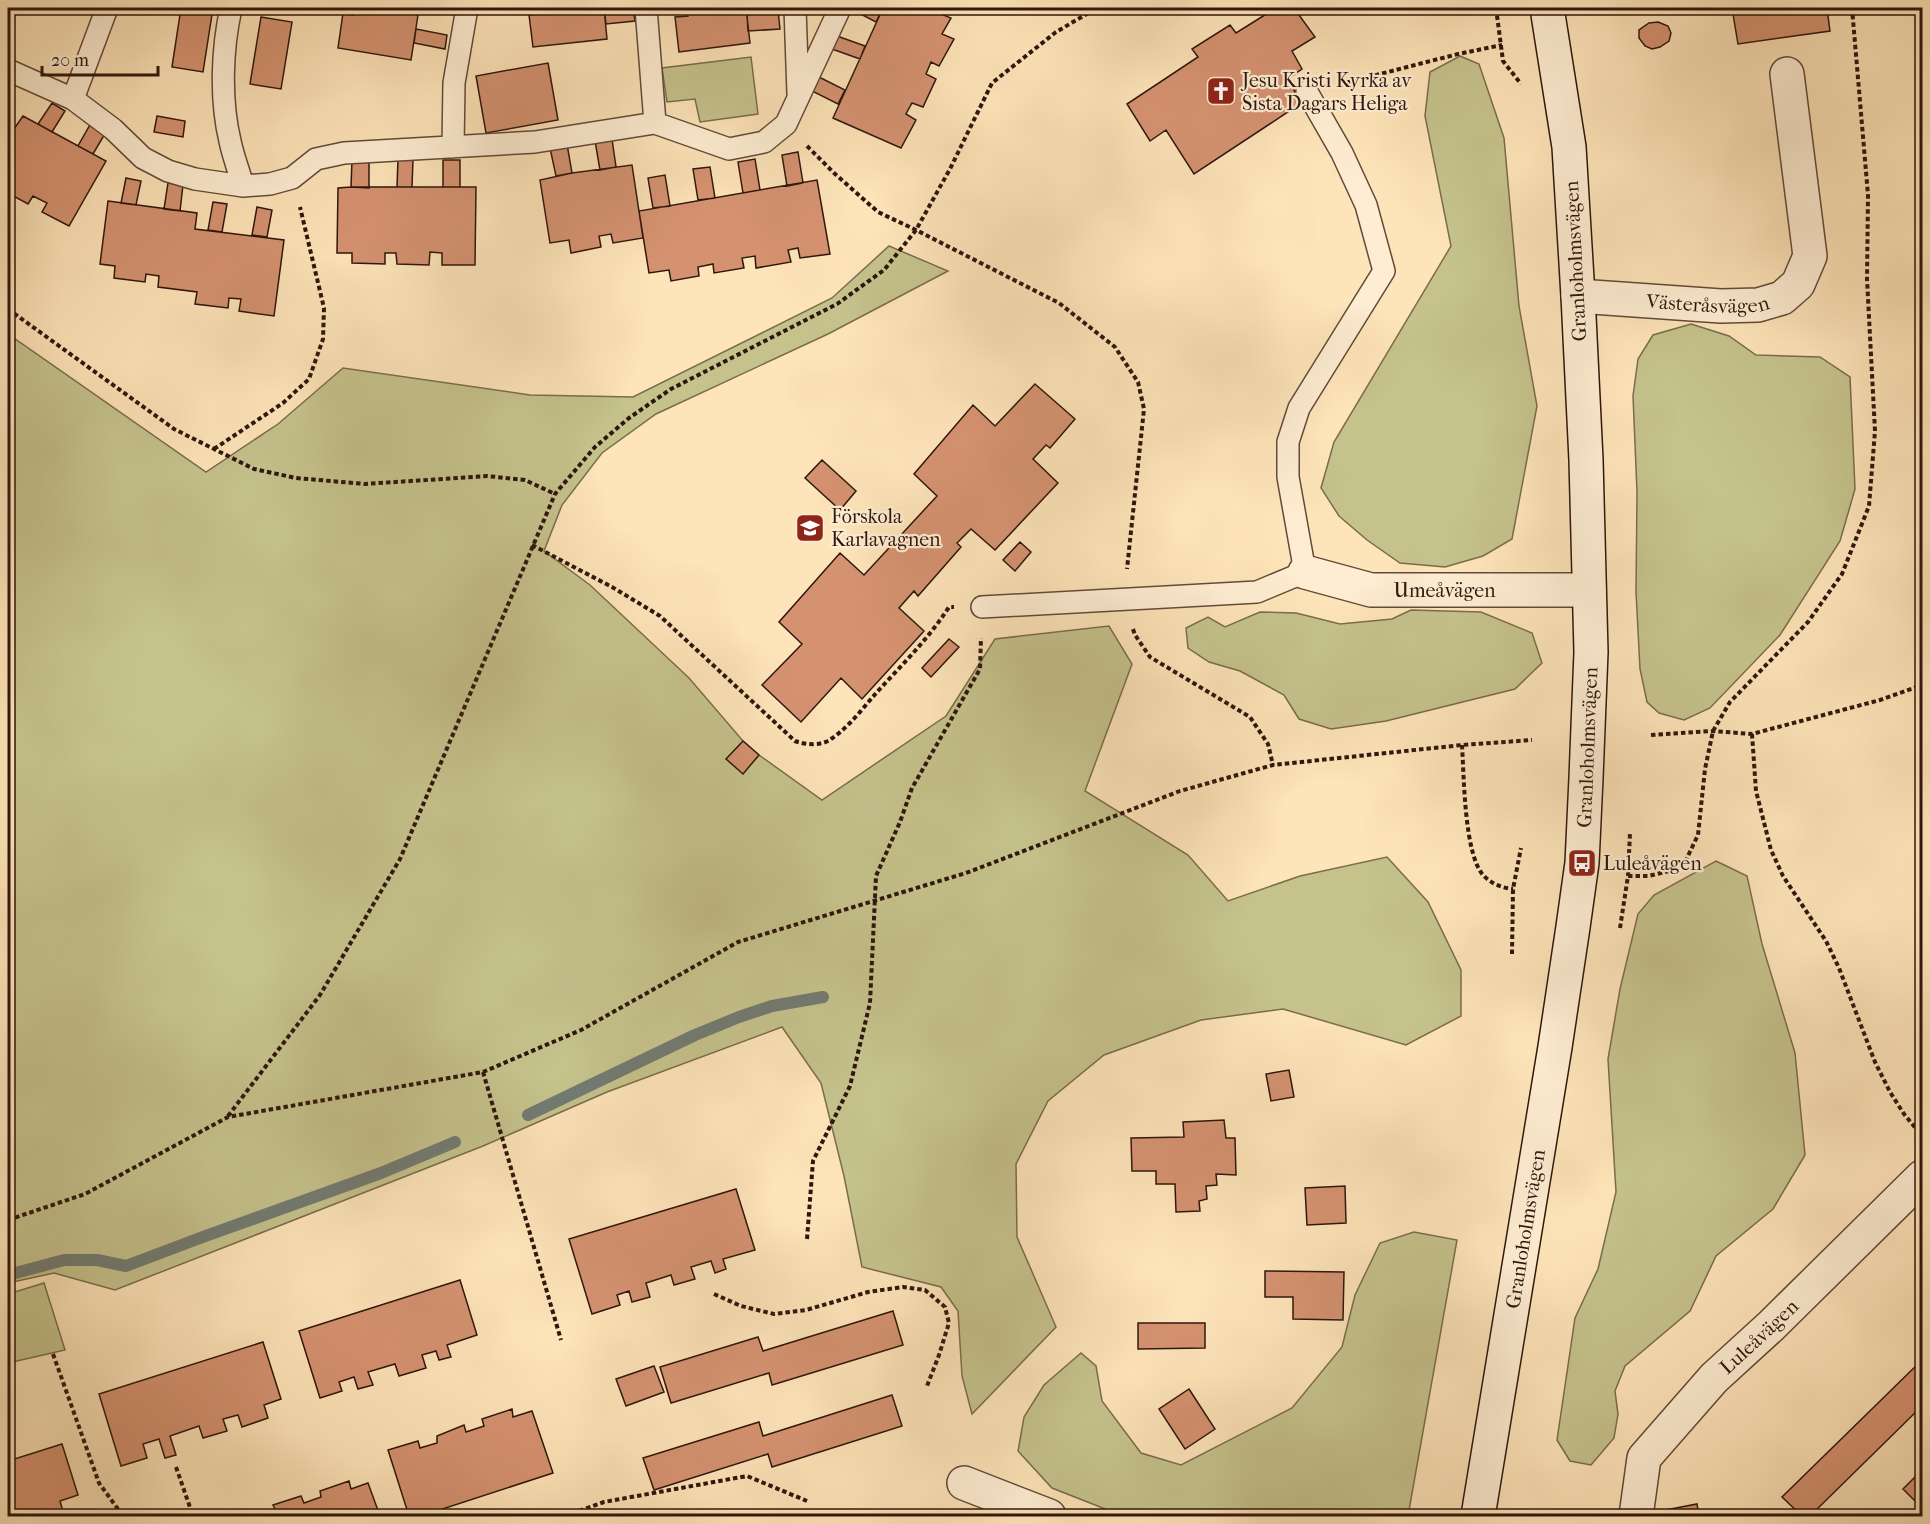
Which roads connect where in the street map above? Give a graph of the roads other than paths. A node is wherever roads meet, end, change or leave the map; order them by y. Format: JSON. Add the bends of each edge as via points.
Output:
{"nodes":[{"id":1,"x":108,"y":8,"type":"edge"},
{"id":2,"x":231,"y":8,"type":"edge"},
{"id":3,"x":467,"y":8,"type":"edge"},
{"id":4,"x":646,"y":8,"type":"edge"},
{"id":5,"x":795,"y":8,"type":"edge"},
{"id":6,"x":840,"y":8,"type":"edge"},
{"id":7,"x":1547,"y":8,"type":"edge"},
{"id":8,"x":8,"y":70,"type":"edge"},
{"id":9,"x":1787,"y":74,"type":"dead end"},
{"id":10,"x":1311,"y":97,"type":"road end"},
{"id":11,"x":73,"y":99,"type":"junction"},
{"id":12,"x":798,"y":99,"type":"junction"},
{"id":13,"x":655,"y":123,"type":"junction"},
{"id":14,"x":453,"y":147,"type":"junction"},
{"id":15,"x":243,"y":186,"type":"junction"},
{"id":16,"x":1578,"y":296,"type":"junction"},
{"id":17,"x":1305,"y":572,"type":"junction"},
{"id":18,"x":1589,"y":590,"type":"junction"},
{"id":19,"x":981,"y":607,"type":"road end"},
{"id":20,"x":1923,"y":1177,"type":"edge"},
{"id":21,"x":964,"y":1483,"type":"dead end"},
{"id":22,"x":1049,"y":1516,"type":"edge"},
{"id":23,"x":1478,"y":1516,"type":"edge"},
{"id":24,"x":1636,"y":1516,"type":"edge"}],
"edges":[{"from":1,"to":11,"type":"lane"},
{"from":2,"to":15,"type":"lane","via":[[223,84],[229,141]]},
{"from":3,"to":14,"type":"lane","via":[[454,83]]},
{"from":4,"to":13,"type":"lane"},
{"from":5,"to":12,"type":"lane"},
{"from":6,"to":12,"type":"lane"},
{"from":7,"to":16,"type":"street","name":"Granloholmsvägen","via":[[1569,147]]},
{"from":8,"to":11,"type":"lane"},
{"from":9,"to":16,"type":"street","name":"Västeråsvägen","via":[[1810,256],[1798,284],[1782,298],[1758,305]]},
{"from":10,"to":17,"type":"lane","via":[[1366,205],[1384,271],[1299,408],[1288,442],[1288,477]]},
{"from":11,"to":15,"type":"lane","via":[[143,158],[168,171]]},
{"from":12,"to":13,"type":"lane","via":[[786,124],[764,142],[729,149]]},
{"from":13,"to":14,"type":"lane","via":[[535,142]]},
{"from":14,"to":15,"type":"lane","via":[[344,153],[316,159],[292,178]]},
{"from":16,"to":18,"type":"street","name":"Granloholmsvägen"},
{"from":17,"to":18,"type":"street","name":"Umeåvägen","via":[[1371,590]]},
{"from":17,"to":19,"type":"lane","via":[[1257,591]]},
{"from":18,"to":23,"type":"street","name":"Granloholmsvägen","via":[[1591,652],[1582,863]]},
{"from":20,"to":24,"type":"street","name":"Luleåvägen","via":[[1714,1378],[1644,1458]]},
{"from":21,"to":22,"type":"street"}]}
